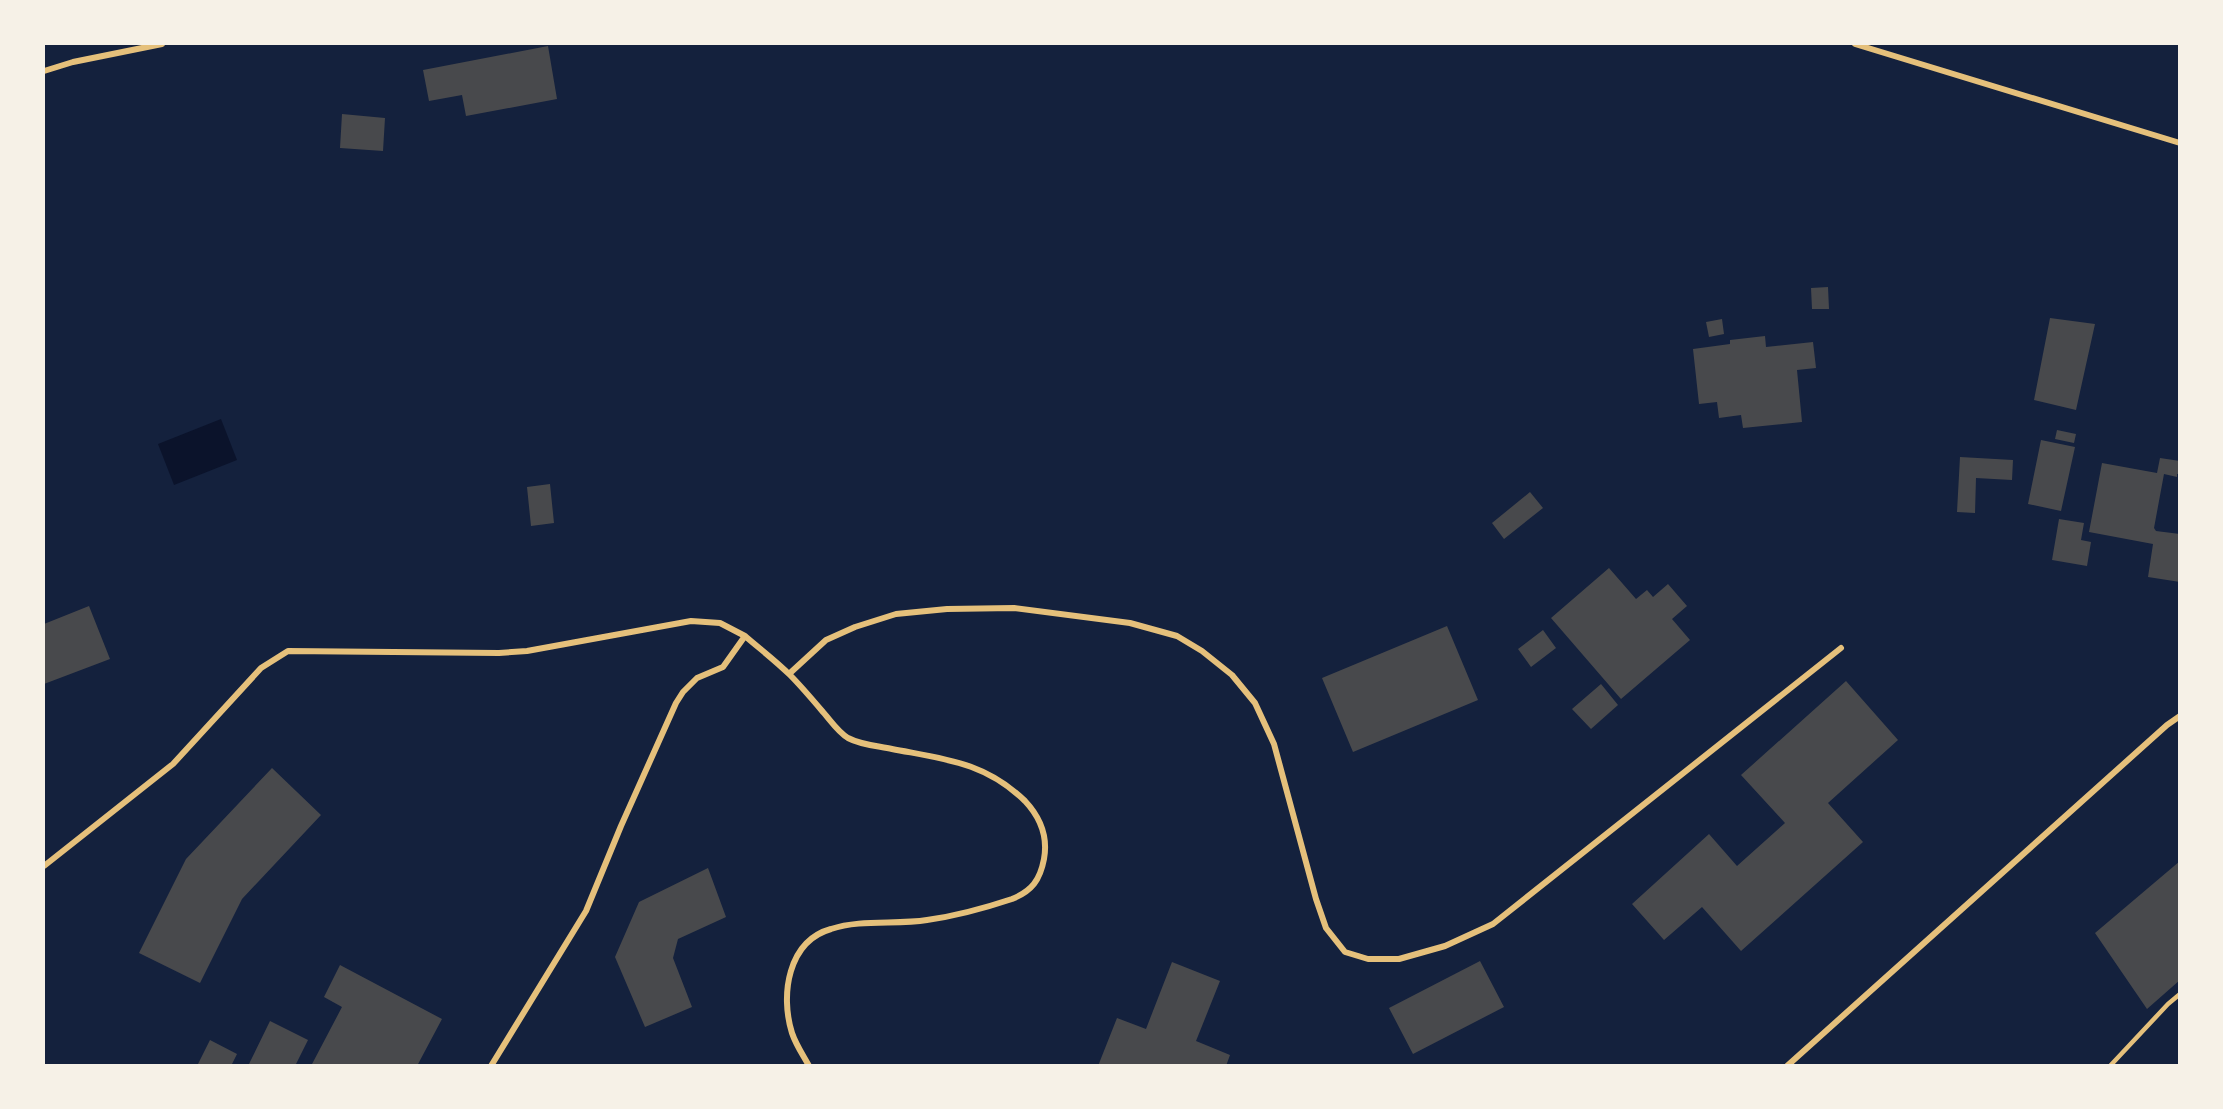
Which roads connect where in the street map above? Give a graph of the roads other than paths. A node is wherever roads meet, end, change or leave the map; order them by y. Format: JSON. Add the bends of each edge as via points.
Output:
{"nodes":[{"id":1,"x":162,"y":44,"type":"edge"},
{"id":2,"x":1855,"y":44,"type":"edge"},
{"id":3,"x":44,"y":71,"type":"edge"},
{"id":4,"x":2180,"y":143,"type":"edge"},
{"id":5,"x":745,"y":636,"type":"junction"},
{"id":6,"x":1841,"y":648,"type":"dead end"},
{"id":7,"x":789,"y":674,"type":"junction"},
{"id":8,"x":2180,"y":716,"type":"edge"},
{"id":9,"x":44,"y":866,"type":"edge"},
{"id":10,"x":2180,"y":994,"type":"edge"},
{"id":11,"x":491,"y":1065,"type":"edge"},
{"id":12,"x":809,"y":1065,"type":"edge"},
{"id":13,"x":1787,"y":1065,"type":"edge"},
{"id":14,"x":2110,"y":1065,"type":"edge"}],
"edges":[{"from":1,"to":3,"type":"street"},
{"from":2,"to":4,"type":"street"},
{"from":5,"to":7,"type":"street"},
{"from":5,"to":9,"type":"street","via":[[720,623],[691,621],[527,651],[288,651],[261,668],[174,764]]},
{"from":5,"to":11,"type":"street","via":[[723,668],[697,678],[676,703],[586,911]]},
{"from":6,"to":7,"type":"street","via":[[1493,924],[1445,946],[1398,959],[1368,960],[1345,952],[1326,928],[1274,744],[1255,703],[1232,675],[1176,636],[1130,623],[1026,610],[947,609],[896,614],[826,640]]},
{"from":7,"to":12,"type":"street","via":[[849,738],[958,761],[1004,783],[1033,810],[1041,824],[1045,845],[1037,882],[1012,899],[927,920],[846,925],[826,930],[807,942],[794,962],[787,999],[793,1036]]},
{"from":8,"to":13,"type":"street"},
{"from":10,"to":14,"type":"lane"}]}
